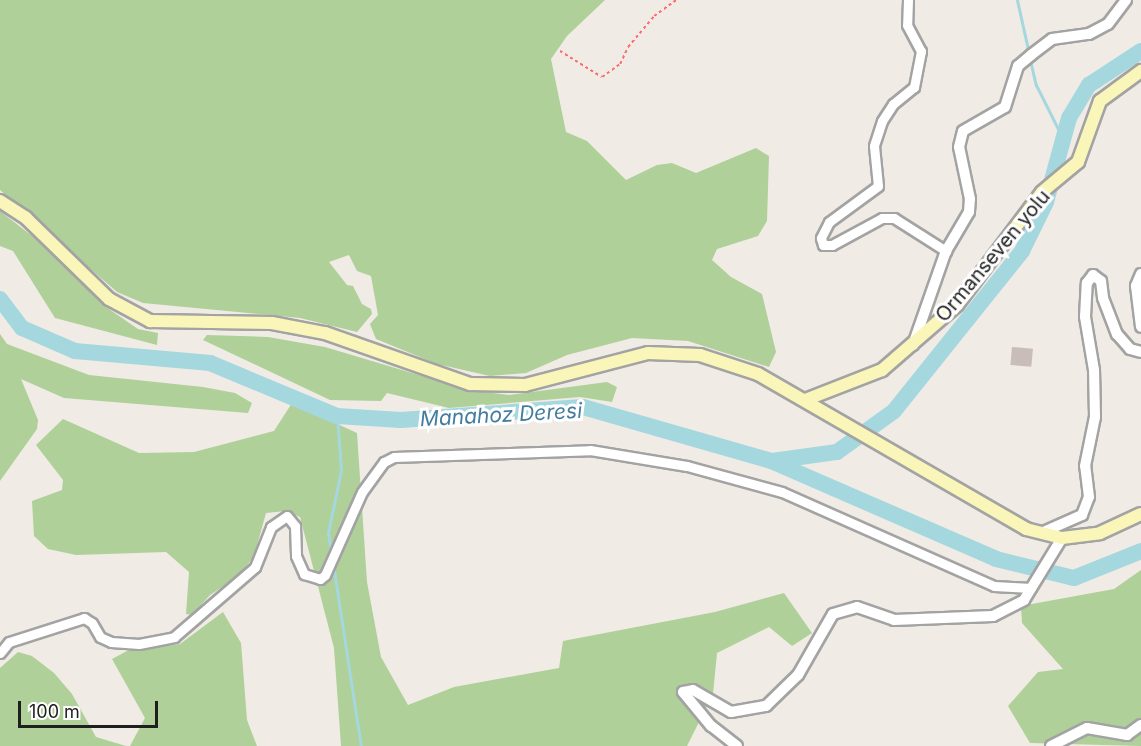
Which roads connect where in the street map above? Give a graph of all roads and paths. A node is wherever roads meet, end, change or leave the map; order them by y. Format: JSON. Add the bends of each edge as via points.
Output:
{"nodes":[{"id":1,"x":676,"y":0,"type":"edge"},
{"id":2,"x":908,"y":0,"type":"edge"},
{"id":3,"x":1126,"y":0,"type":"edge"},
{"id":4,"x":560,"y":51,"type":"dead end"},
{"id":5,"x":1141,"y":71,"type":"edge"},
{"id":6,"x":0,"y":201,"type":"edge"},
{"id":7,"x":946,"y":251,"type":"junction"},
{"id":8,"x":1141,"y":274,"type":"edge"},
{"id":9,"x":1141,"y":327,"type":"edge"},
{"id":10,"x":913,"y":346,"type":"junction"},
{"id":11,"x":1141,"y":352,"type":"edge"},
{"id":12,"x":805,"y":400,"type":"junction"},
{"id":13,"x":1141,"y":514,"type":"edge"},
{"id":14,"x":1041,"y":533,"type":"junction"},
{"id":15,"x":1062,"y":538,"type":"junction"},
{"id":16,"x":1031,"y":588,"type":"junction"},
{"id":17,"x":0,"y":653,"type":"edge"},
{"id":18,"x":1141,"y":725,"type":"edge"},
{"id":19,"x":737,"y":746,"type":"edge"},
{"id":20,"x":1051,"y":746,"type":"edge"}],
"edges":[{"from":1,"to":4,"type":"path","via":[[654,16],[628,47],[620,64],[602,77]]},
{"from":2,"to":7,"type":"street","via":[[907,25],[921,51],[914,87],[893,104],[882,121],[874,146],[878,186],[829,222],[821,238],[823,245],[832,245],[882,219],[894,218]]},
{"from":3,"to":7,"type":"street","via":[[1108,24],[1089,34],[1052,39],[1031,54],[1018,66],[1005,106],[963,131],[959,147],[969,212]]},
{"from":5,"to":10,"type":"main road","name":"Ormanseven yolu","via":[[1100,101],[1078,162],[1066,176],[1042,192],[957,305]]},
{"from":6,"to":12,"type":"main road","via":[[26,218],[109,299],[150,321],[272,323],[325,333],[470,384],[525,385],[648,353],[700,355],[758,374]]},
{"from":7,"to":10,"type":"street"},
{"from":8,"to":9,"type":"street","via":[[1136,286]]},
{"from":10,"to":12,"type":"main road","name":"Ormanseven yolu","via":[[882,370]]},
{"from":11,"to":14,"type":"street","via":[[1130,349],[1117,334],[1101,281],[1093,275],[1087,283],[1085,317],[1094,370],[1095,417],[1085,466],[1089,497],[1082,515]]},
{"from":12,"to":14,"type":"main road","via":[[1026,529]]},
{"from":13,"to":15,"type":"main road","via":[[1100,533]]},
{"from":14,"to":15,"type":"main road"},
{"from":15,"to":16,"type":"street"},
{"from":16,"to":17,"type":"street","via":[[994,586],[782,492],[687,465],[590,450],[394,457],[384,462],[362,492],[320,579],[304,574],[296,556],[295,526],[287,516],[271,527],[255,567],[174,637],[139,644],[111,642],[100,637],[84,618],[21,637],[9,642]]},
{"from":16,"to":19,"type":"street","via":[[1024,600],[993,616],[894,620],[857,607],[833,614],[798,675],[766,706],[731,712],[693,690],[683,692],[690,704]]},
{"from":18,"to":20,"type":"street","via":[[1127,735],[1087,728]]}]}
